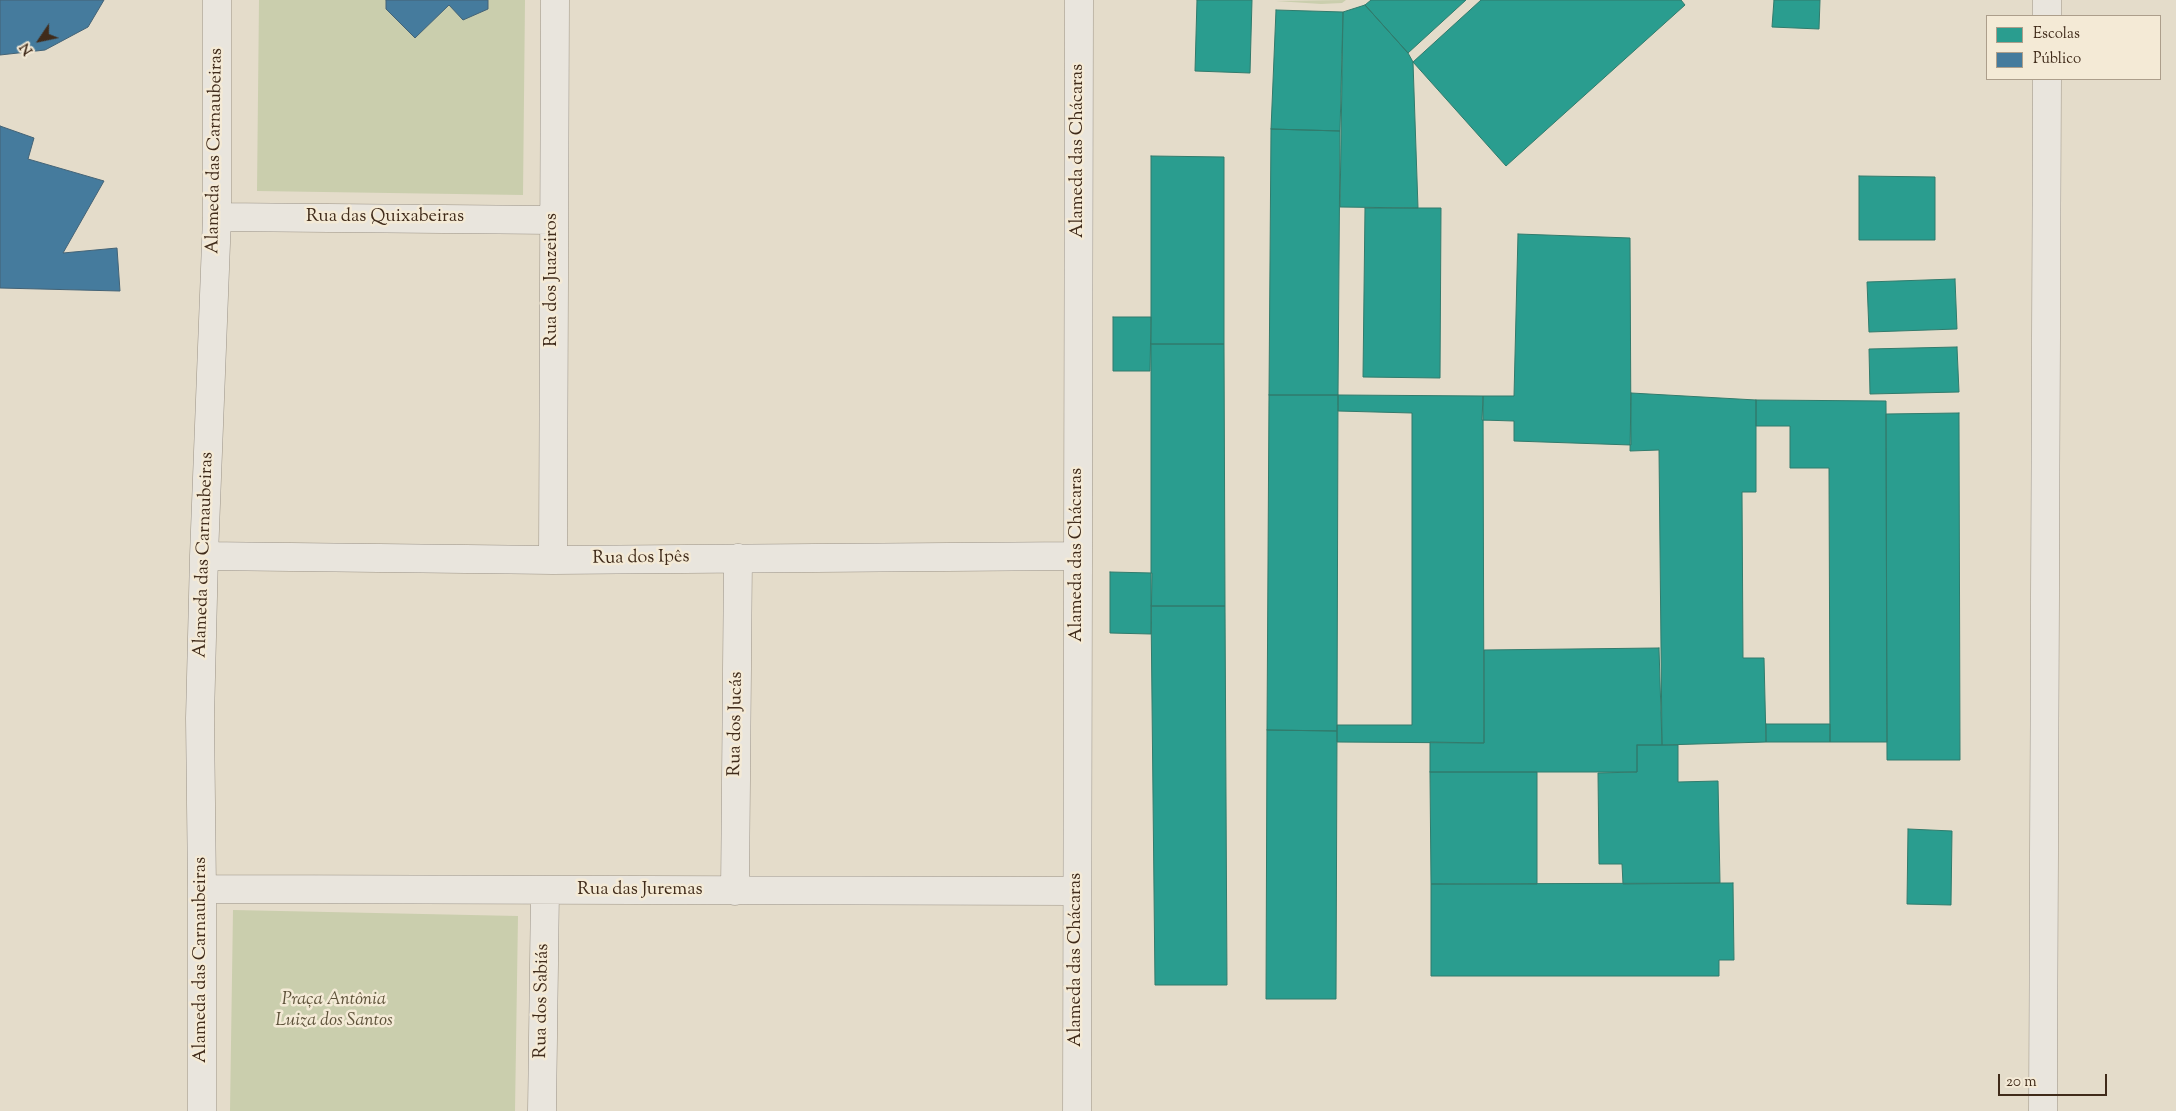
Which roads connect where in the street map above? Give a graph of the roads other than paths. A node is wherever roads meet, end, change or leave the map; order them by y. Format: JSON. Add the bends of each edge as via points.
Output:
{"nodes":[{"id":1,"x":218,"y":0,"type":"edge"},
{"id":2,"x":555,"y":0,"type":"edge"},
{"id":3,"x":1079,"y":0,"type":"edge"},
{"id":4,"x":2047,"y":0,"type":"edge"},
{"id":5,"x":2047,"y":15,"type":"edge"},
{"id":6,"x":2047,"y":80,"type":"edge"},
{"id":7,"x":217,"y":217,"type":"junction"},
{"id":8,"x":554,"y":220,"type":"junction"},
{"id":9,"x":204,"y":556,"type":"junction"},
{"id":10,"x":1078,"y":556,"type":"junction"},
{"id":11,"x":738,"y":558,"type":"junction"},
{"id":12,"x":553,"y":560,"type":"junction"},
{"id":13,"x":202,"y":889,"type":"junction"},
{"id":14,"x":735,"y":890,"type":"junction"},
{"id":15,"x":545,"y":891,"type":"junction"},
{"id":16,"x":1077,"y":891,"type":"junction"},
{"id":17,"x":202,"y":1111,"type":"edge"},
{"id":18,"x":542,"y":1111,"type":"edge"},
{"id":19,"x":1077,"y":1111,"type":"edge"},
{"id":20,"x":2043,"y":1111,"type":"edge"}],
"edges":[{"from":1,"to":7,"type":"street","name":"Alameda das Carnaubeiras"},
{"from":2,"to":8,"type":"street","name":"Rua dos Juazeiros"},
{"from":3,"to":10,"type":"street","name":"Alameda das Chácaras"},
{"from":4,"to":5,"type":"street"},
{"from":6,"to":20,"type":"street"},
{"from":7,"to":8,"type":"street","name":"Rua das Quixabeiras"},
{"from":7,"to":9,"type":"street","name":"Alameda das Carnaubeiras"},
{"from":8,"to":12,"type":"street","name":"Rua dos Juazeiros"},
{"from":9,"to":12,"type":"street","name":"Rua dos Ipês"},
{"from":9,"to":13,"type":"street","name":"Alameda das Carnaubeiras","via":[[200,718]]},
{"from":10,"to":11,"type":"street","name":"Rua dos Ipês"},
{"from":10,"to":16,"type":"street","name":"Alameda das Chácaras"},
{"from":11,"to":12,"type":"street","name":"Rua dos Ipês"},
{"from":11,"to":14,"type":"street","name":"Rua dos Jucás"},
{"from":13,"to":15,"type":"street","name":"Rua das Juremas"},
{"from":13,"to":17,"type":"street","name":"Alameda das Carnaubeiras"},
{"from":14,"to":15,"type":"street","name":"Rua das Juremas"},
{"from":14,"to":16,"type":"street","name":"Rua das Juremas"},
{"from":15,"to":18,"type":"street","name":"Rua dos Sabiás"},
{"from":16,"to":19,"type":"street","name":"Alameda das Chácaras"}]}
